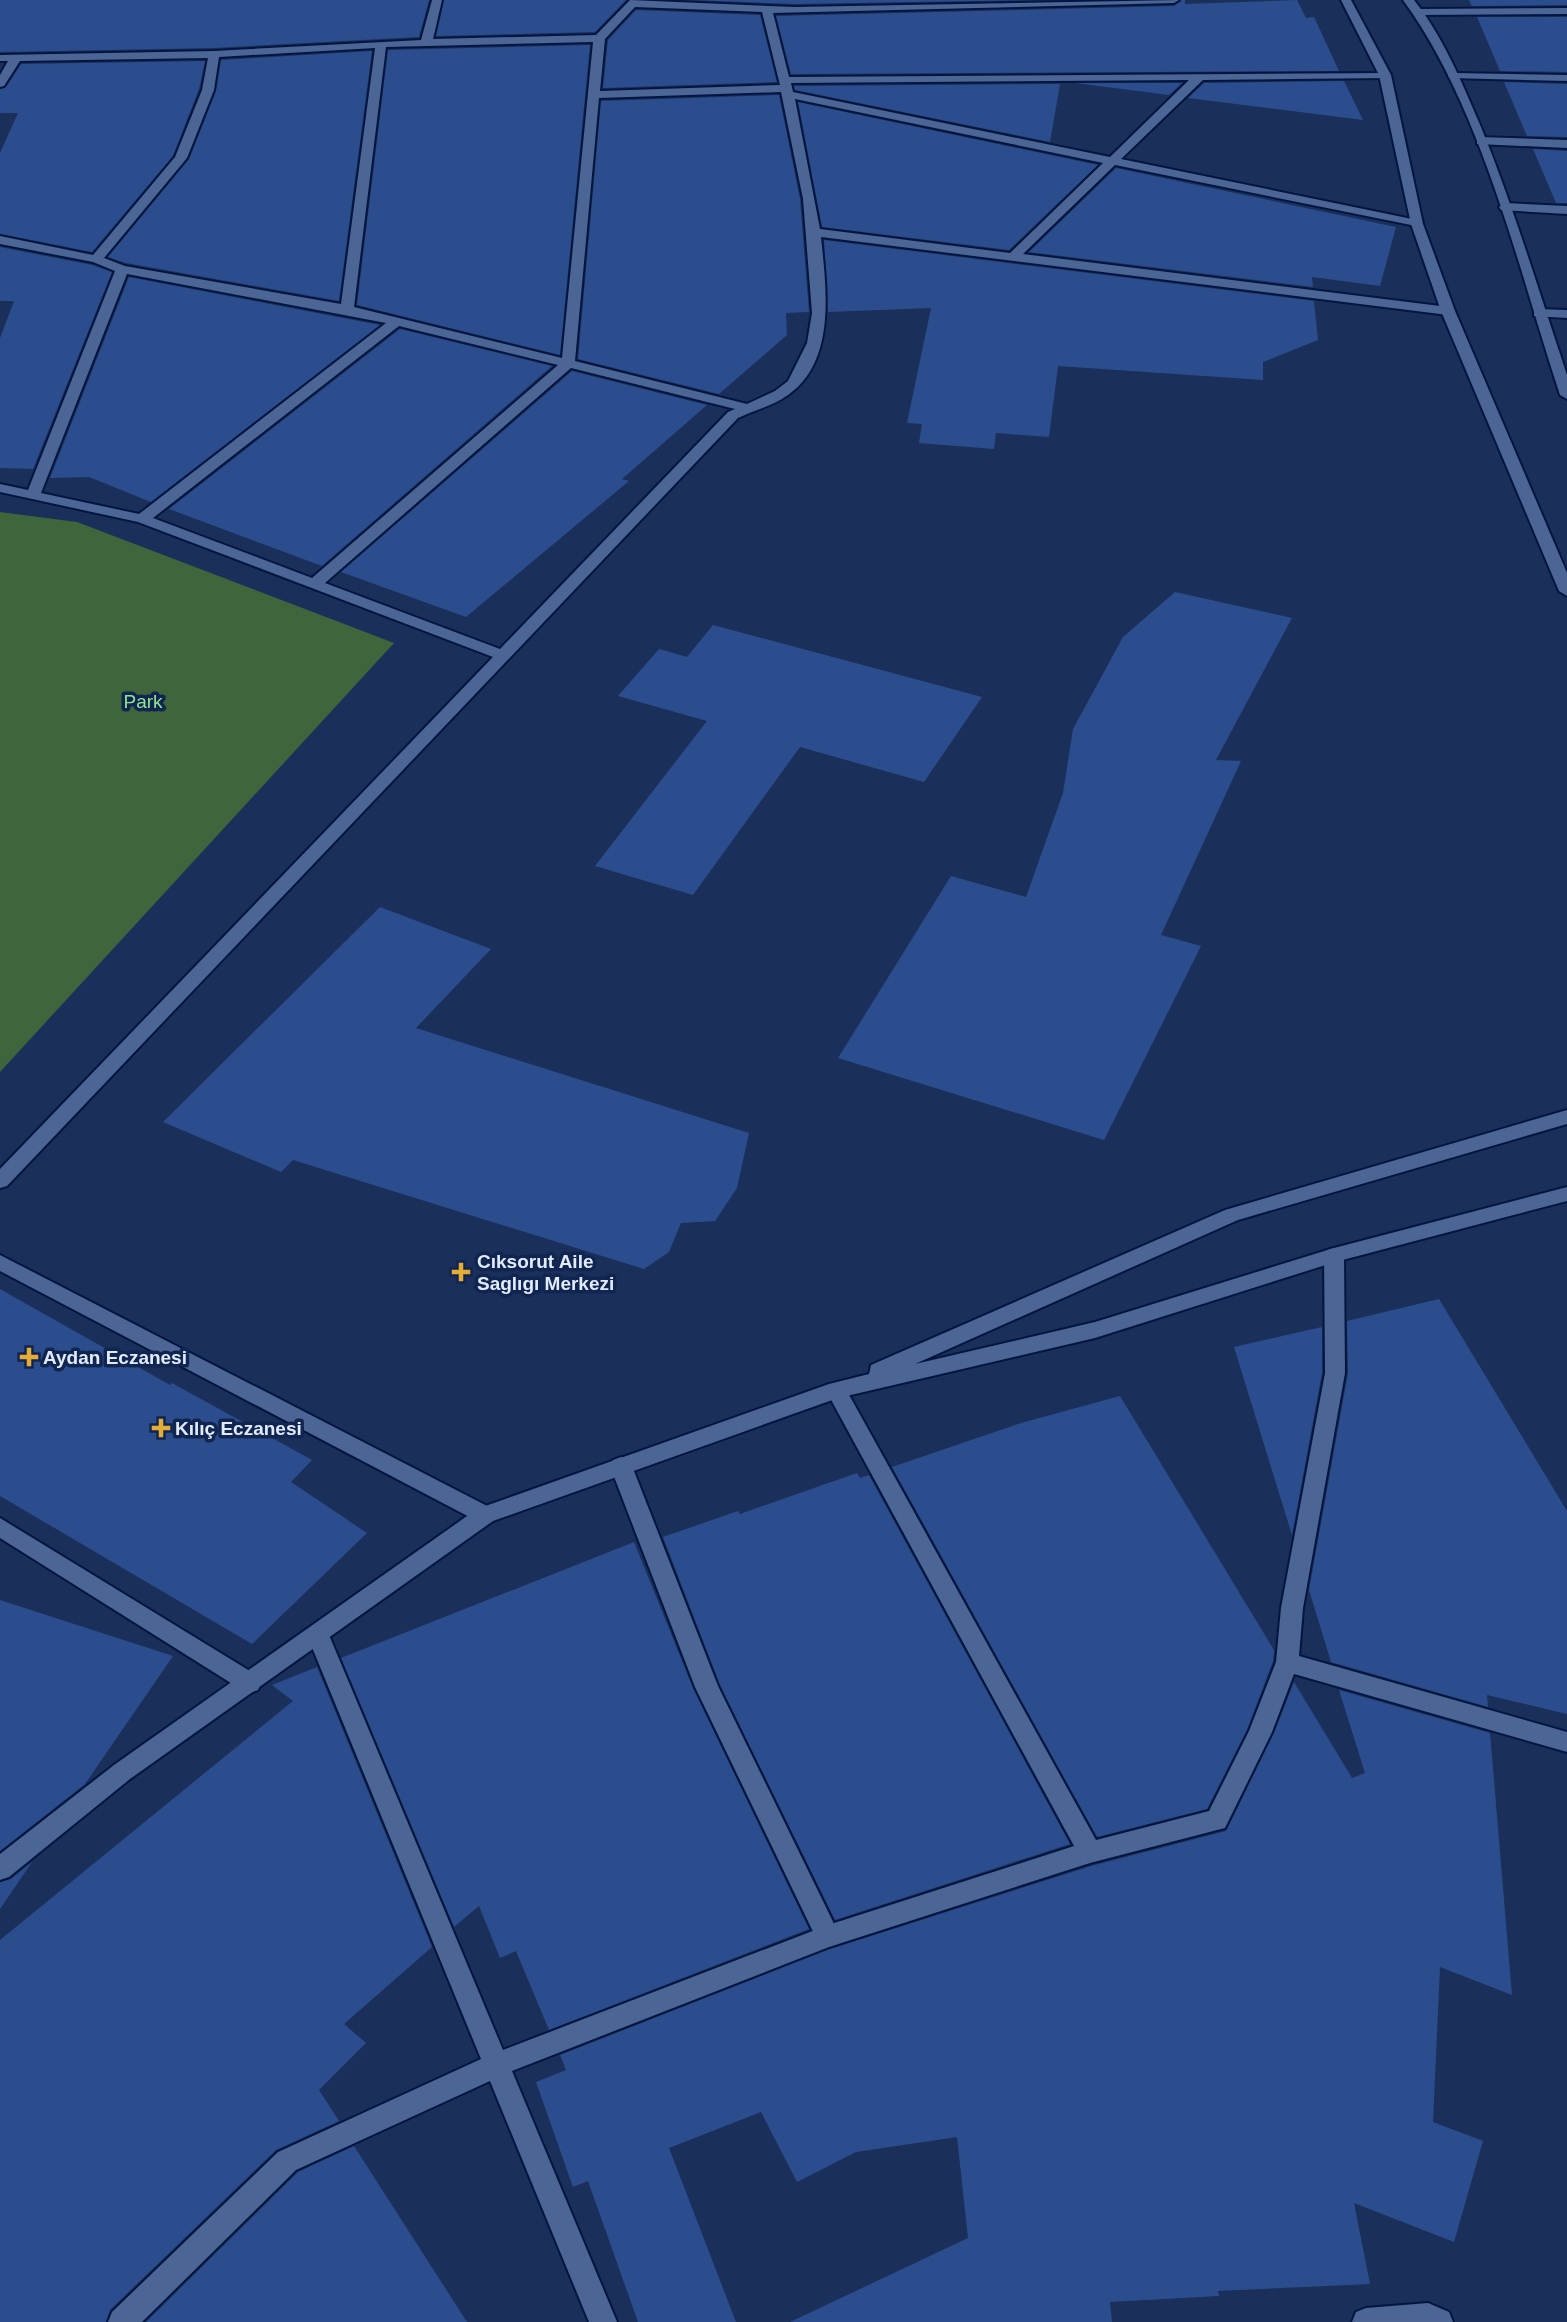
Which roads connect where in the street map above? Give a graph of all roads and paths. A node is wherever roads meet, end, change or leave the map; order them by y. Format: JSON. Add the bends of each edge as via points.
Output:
{"nodes":[{"id":1,"x":437,"y":0,"type":"edge"},
{"id":2,"x":1174,"y":0,"type":"edge"},
{"id":3,"x":1346,"y":0,"type":"edge"},
{"id":4,"x":1408,"y":0,"type":"edge"},
{"id":5,"x":633,"y":2,"type":"edge"},
{"id":6,"x":767,"y":10,"type":"junction"},
{"id":7,"x":1567,"y":11,"type":"edge"},
{"id":8,"x":1418,"y":12,"type":"junction"},
{"id":9,"x":599,"y":38,"type":"junction"},
{"id":10,"x":426,"y":43,"type":"junction"},
{"id":11,"x":381,"y":44,"type":"junction"},
{"id":12,"x":214,"y":54,"type":"junction"},
{"id":13,"x":0,"y":58,"type":"edge"},
{"id":14,"x":16,"y":58,"type":"junction"},
{"id":15,"x":1385,"y":75,"type":"junction"},
{"id":16,"x":1454,"y":76,"type":"junction"},
{"id":17,"x":1199,"y":77,"type":"junction"},
{"id":18,"x":1567,"y":78,"type":"edge"},
{"id":19,"x":0,"y":84,"type":"edge"},
{"id":20,"x":786,"y":88,"type":"junction"},
{"id":21,"x":594,"y":95,"type":"junction"},
{"id":22,"x":1481,"y":141,"type":"junction"},
{"id":23,"x":1567,"y":144,"type":"edge"},
{"id":24,"x":1114,"y":161,"type":"junction"},
{"id":25,"x":1506,"y":206,"type":"junction"},
{"id":26,"x":1567,"y":209,"type":"edge"},
{"id":27,"x":1417,"y":224,"type":"junction"},
{"id":28,"x":813,"y":232,"type":"junction"},
{"id":29,"x":0,"y":240,"type":"edge"},
{"id":30,"x":1013,"y":257,"type":"junction"},
{"id":31,"x":96,"y":259,"type":"junction"},
{"id":32,"x":122,"y":269,"type":"junction"},
{"id":33,"x":347,"y":309,"type":"junction"},
{"id":34,"x":1448,"y":311,"type":"junction"},
{"id":35,"x":1538,"y":313,"type":"junction"},
{"id":36,"x":1567,"y":314,"type":"edge"},
{"id":37,"x":394,"y":323,"type":"junction"},
{"id":38,"x":568,"y":364,"type":"junction"},
{"id":39,"x":1567,"y":395,"type":"edge"},
{"id":40,"x":747,"y":408,"type":"junction"},
{"id":41,"x":0,"y":488,"type":"edge"},
{"id":42,"x":33,"y":495,"type":"junction"},
{"id":43,"x":142,"y":519,"type":"junction"},
{"id":44,"x":315,"y":583,"type":"junction"},
{"id":45,"x":1567,"y":591,"type":"edge"},
{"id":46,"x":503,"y":654,"type":"junction"},
{"id":47,"x":1567,"y":1118,"type":"edge"},
{"id":48,"x":0,"y":1181,"type":"edge"},
{"id":49,"x":1567,"y":1194,"type":"edge"},
{"id":50,"x":1334,"y":1255,"type":"junction"},
{"id":51,"x":0,"y":1262,"type":"edge"},
{"id":52,"x":836,"y":1390,"type":"junction"},
{"id":53,"x":621,"y":1466,"type":"junction"},
{"id":54,"x":485,"y":1515,"type":"junction"},
{"id":55,"x":0,"y":1527,"type":"edge"},
{"id":56,"x":318,"y":1635,"type":"junction"},
{"id":57,"x":1287,"y":1662,"type":"junction"},
{"id":58,"x":250,"y":1683,"type":"junction"},
{"id":59,"x":1567,"y":1742,"type":"edge"},
{"id":60,"x":1090,"y":1852,"type":"junction"},
{"id":61,"x":0,"y":1869,"type":"edge"},
{"id":62,"x":828,"y":1936,"type":"junction"},
{"id":63,"x":497,"y":2066,"type":"junction"},
{"id":64,"x":122,"y":2322,"type":"edge"},
{"id":65,"x":603,"y":2322,"type":"edge"},
{"id":66,"x":1366,"y":2322,"type":"edge"},
{"id":67,"x":1439,"y":2322,"type":"edge"}],
"edges":[{"from":1,"to":10,"type":"street"},
{"from":2,"to":6,"type":"street"},
{"from":3,"to":15,"type":"street"},
{"from":4,"to":8,"type":"street"},
{"from":5,"to":6,"type":"street"},
{"from":5,"to":9,"type":"street"},
{"from":6,"to":20,"type":"street"},
{"from":7,"to":8,"type":"street"},
{"from":8,"to":16,"type":"street"},
{"from":9,"to":10,"type":"street"},
{"from":9,"to":21,"type":"street"},
{"from":10,"to":11,"type":"street"},
{"from":11,"to":12,"type":"street"},
{"from":11,"to":33,"type":"street"},
{"from":12,"to":14,"type":"street"},
{"from":12,"to":31,"type":"street","via":[[208,90],[181,158]]},
{"from":13,"to":14,"type":"street"},
{"from":14,"to":19,"type":"street"},
{"from":15,"to":17,"type":"street"},
{"from":15,"to":27,"type":"street"},
{"from":16,"to":18,"type":"street"},
{"from":16,"to":22,"type":"street"},
{"from":17,"to":20,"type":"street"},
{"from":17,"to":24,"type":"street"},
{"from":20,"to":21,"type":"street"},
{"from":20,"to":24,"type":"street"},
{"from":20,"to":28,"type":"street"},
{"from":21,"to":38,"type":"street"},
{"from":22,"to":23,"type":"street"},
{"from":22,"to":25,"type":"street"},
{"from":24,"to":27,"type":"street"},
{"from":24,"to":30,"type":"street"},
{"from":25,"to":26,"type":"street"},
{"from":25,"to":35,"type":"street"},
{"from":27,"to":34,"type":"street"},
{"from":28,"to":30,"type":"street"},
{"from":28,"to":40,"type":"street","via":[[819,315],[812,351],[787,390]]},
{"from":29,"to":31,"type":"street"},
{"from":30,"to":34,"type":"street"},
{"from":31,"to":32,"type":"street"},
{"from":32,"to":33,"type":"street"},
{"from":32,"to":42,"type":"street"},
{"from":33,"to":37,"type":"street"},
{"from":34,"to":45,"type":"street"},
{"from":35,"to":36,"type":"street"},
{"from":35,"to":39,"type":"street"},
{"from":37,"to":38,"type":"street"},
{"from":37,"to":43,"type":"street"},
{"from":38,"to":40,"type":"street"},
{"from":38,"to":44,"type":"street"},
{"from":40,"to":46,"type":"street","via":[[733,415]]},
{"from":41,"to":42,"type":"street"},
{"from":42,"to":43,"type":"street"},
{"from":43,"to":44,"type":"street"},
{"from":44,"to":46,"type":"street"},
{"from":46,"to":48,"type":"street"},
{"from":47,"to":52,"type":"street","via":[[1232,1215]]},
{"from":49,"to":50,"type":"street"},
{"from":50,"to":52,"type":"street","via":[[1095,1329]]},
{"from":50,"to":57,"type":"street","via":[[1335,1373]]},
{"from":51,"to":54,"type":"street"},
{"from":52,"to":53,"type":"street"},
{"from":52,"to":60,"type":"street"},
{"from":53,"to":54,"type":"street"},
{"from":53,"to":62,"type":"street","via":[[707,1687]]},
{"from":54,"to":56,"type":"street"},
{"from":55,"to":58,"type":"street"},
{"from":56,"to":58,"type":"street"},
{"from":56,"to":63,"type":"street"},
{"from":57,"to":59,"type":"street"},
{"from":57,"to":60,"type":"street","via":[[1260,1732],[1217,1820]]},
{"from":58,"to":61,"type":"street","via":[[122,1772]]},
{"from":60,"to":62,"type":"street"},
{"from":62,"to":63,"type":"street"},
{"from":63,"to":64,"type":"street","via":[[287,2161]]},
{"from":63,"to":65,"type":"street"},
{"from":66,"to":67,"type":"street","via":[[1428,2317]]}]}
